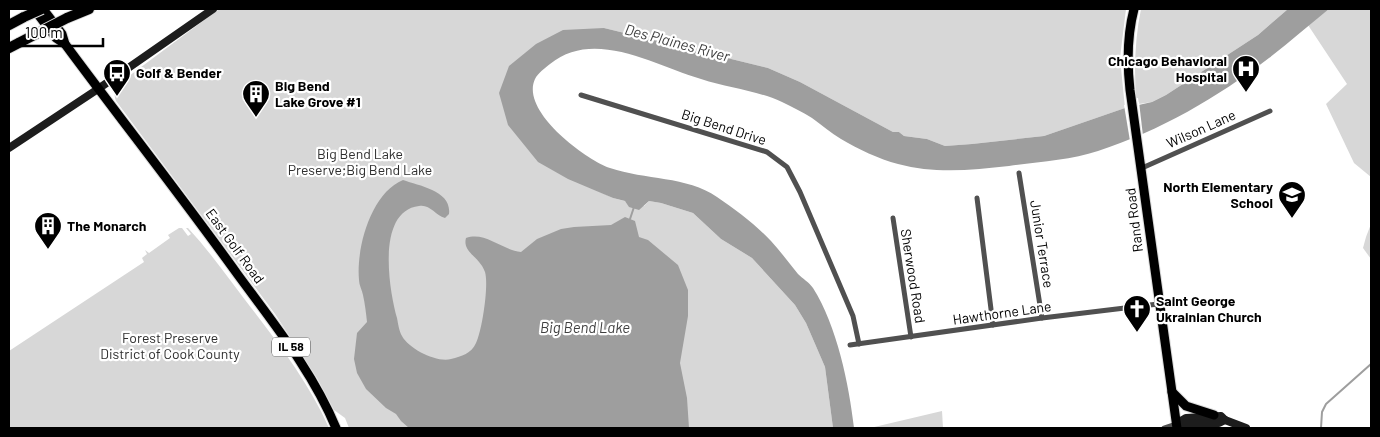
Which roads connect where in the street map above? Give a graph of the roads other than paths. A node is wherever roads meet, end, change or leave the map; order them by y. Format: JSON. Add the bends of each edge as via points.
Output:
{"nodes":[{"id":1,"x":34,"y":9,"type":"edge"},
{"id":2,"x":42,"y":9,"type":"edge"},
{"id":3,"x":89,"y":9,"type":"edge"},
{"id":4,"x":213,"y":9,"type":"edge"},
{"id":5,"x":1134,"y":9,"type":"edge"},
{"id":6,"x":9,"y":25,"type":"edge"},
{"id":7,"x":65,"y":44,"type":"junction"},
{"id":8,"x":9,"y":48,"type":"edge"},
{"id":9,"x":98,"y":88,"type":"junction"},
{"id":10,"x":581,"y":95,"type":"dead end"},
{"id":11,"x":1270,"y":111,"type":"dead end"},
{"id":12,"x":9,"y":148,"type":"edge"},
{"id":13,"x":1142,"y":168,"type":"junction"},
{"id":14,"x":1019,"y":173,"type":"dead end"},
{"id":15,"x":977,"y":198,"type":"dead end"},
{"id":16,"x":893,"y":218,"type":"dead end"},
{"id":17,"x":1158,"y":304,"type":"junction"},
{"id":18,"x":1042,"y":318,"type":"junction"},
{"id":19,"x":993,"y":325,"type":"junction"},
{"id":20,"x":911,"y":338,"type":"junction"},
{"id":21,"x":859,"y":344,"type":"junction"},
{"id":22,"x":850,"y":345,"type":"dead end"},
{"id":23,"x":1171,"y":390,"type":"junction"},
{"id":24,"x":1214,"y":415,"type":"junction"},
{"id":25,"x":1225,"y":420,"type":"junction"},
{"id":26,"x":1177,"y":426,"type":"edge"},
{"id":27,"x":336,"y":428,"type":"edge"},
{"id":28,"x":1164,"y":428,"type":"edge"},
{"id":29,"x":1246,"y":428,"type":"edge"}],
"edges":[{"from":1,"to":7,"type":"main road","number":"IL 58","via":[[56,38]]},
{"from":2,"to":6,"type":"highway","bridge":true},
{"from":2,"to":7,"type":"main road","number":"IL 58","via":[[62,34]]},
{"from":3,"to":8,"type":"highway","bridge":true},
{"from":4,"to":9,"type":"street"},
{"from":5,"to":13,"type":"main road","name":"Rand Road","via":[[1128,66]]},
{"from":7,"to":9,"type":"main road","number":"IL 58"},
{"from":9,"to":12,"type":"street"},
{"from":9,"to":27,"type":"main road","name":"East Golf Road","number":"IL 58","via":[[291,346]]},
{"from":10,"to":21,"type":"street","name":"Big Bend Drive","via":[[768,152],[787,167],[854,316]]},
{"from":11,"to":13,"type":"street","name":"Wilson Lane"},
{"from":13,"to":17,"type":"main road","name":"Rand Road"},
{"from":14,"to":18,"type":"street","name":"Junior Terrace"},
{"from":15,"to":19,"type":"street"},
{"from":16,"to":20,"type":"street","name":"Sherwood Road"},
{"from":17,"to":18,"type":"street","name":"Hawthorne Lane"},
{"from":17,"to":23,"type":"main road","name":"Rand Road"},
{"from":18,"to":19,"type":"street","name":"Hawthorne Lane"},
{"from":19,"to":20,"type":"street","name":"Hawthorne Lane"},
{"from":20,"to":21,"type":"street","name":"Hawthorne Lane"},
{"from":21,"to":22,"type":"street","name":"Hawthorne Lane"},
{"from":23,"to":24,"type":"main road","via":[[1186,406]]},
{"from":23,"to":26,"type":"main road","name":"Rand Road"},
{"from":24,"to":25,"type":"street"},
{"from":24,"to":26,"type":"street","via":[[1186,418]]},
{"from":25,"to":26,"type":"street"},
{"from":25,"to":29,"type":"street"},
{"from":26,"to":28,"type":"street"}]}
